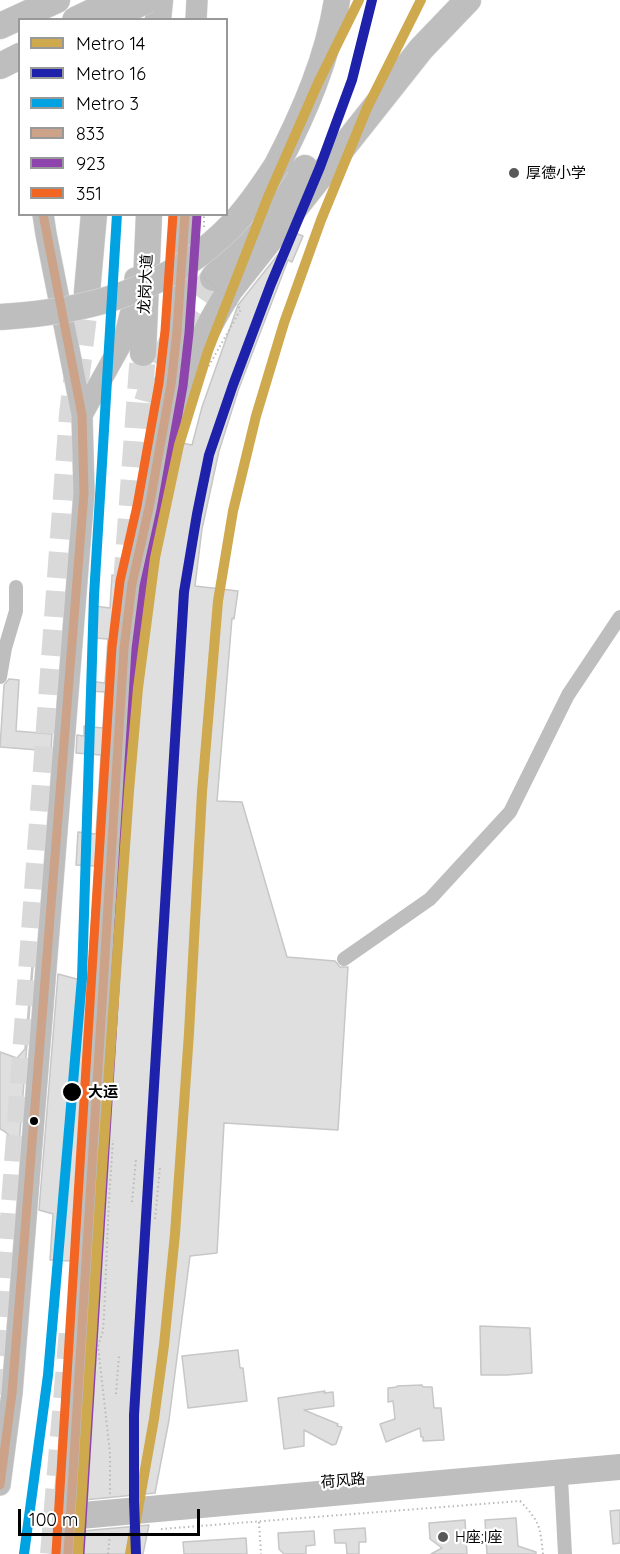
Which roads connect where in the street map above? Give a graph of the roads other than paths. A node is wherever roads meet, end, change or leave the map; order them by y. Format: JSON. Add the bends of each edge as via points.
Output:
{"nodes":[{"id":1,"x":57,"y":0,"type":"edge"},
{"id":2,"x":148,"y":0,"type":"edge"},
{"id":3,"x":153,"y":0,"type":"edge"},
{"id":4,"x":160,"y":0,"type":"edge"},
{"id":5,"x":197,"y":0,"type":"edge"},
{"id":6,"x":337,"y":0,"type":"edge"},
{"id":7,"x":468,"y":0,"type":"edge"},
{"id":8,"x":107,"y":11,"type":"edge"},
{"id":9,"x":82,"y":18,"type":"edge"},
{"id":10,"x":152,"y":18,"type":"edge"},
{"id":11,"x":158,"y":18,"type":"edge"},
{"id":12,"x":196,"y":18,"type":"edge"},
{"id":13,"x":0,"y":26,"type":"edge"},
{"id":14,"x":18,"y":46,"type":"edge"},
{"id":15,"x":421,"y":49,"type":"junction"},
{"id":16,"x":0,"y":54,"type":"edge"},
{"id":17,"x":18,"y":57,"type":"edge"},
{"id":18,"x":0,"y":66,"type":"edge"},
{"id":19,"x":43,"y":216,"type":"edge"},
{"id":20,"x":94,"y":216,"type":"edge"},
{"id":21,"x":139,"y":216,"type":"edge"},
{"id":22,"x":149,"y":216,"type":"edge"},
{"id":23,"x":185,"y":216,"type":"edge"},
{"id":24,"x":208,"y":272,"type":"tunnel mouth"},
{"id":25,"x":87,"y":292,"type":"tunnel mouth"},
{"id":26,"x":0,"y":317,"type":"edge"},
{"id":27,"x":143,"y":353,"type":"tunnel mouth"},
{"id":28,"x":82,"y":415,"type":"junction"},
{"id":29,"x":162,"y":440,"type":"junction"},
{"id":30,"x":16,"y":587,"type":"dead end"},
{"id":31,"x":620,"y":617,"type":"edge"},
{"id":32,"x":0,"y":677,"type":"edge"},
{"id":33,"x":344,"y":959,"type":"dead end"},
{"id":34,"x":620,"y":1461,"type":"edge"},
{"id":35,"x":620,"y":1473,"type":"edge"},
{"id":36,"x":561,"y":1478,"type":"junction"},
{"id":37,"x":0,"y":1485,"type":"edge"},
{"id":38,"x":116,"y":1512,"type":"junction"},
{"id":39,"x":70,"y":1516,"type":"junction"},
{"id":40,"x":68,"y":1554,"type":"edge"},
{"id":41,"x":565,"y":1554,"type":"edge"}],
"edges":[{"from":1,"to":13,"type":"highway"},
{"from":2,"to":8,"type":"highway","bridge":true},
{"from":3,"to":10,"type":"main road"},
{"from":4,"to":11,"type":"highway"},
{"from":5,"to":12,"type":"main road"},
{"from":6,"to":26,"type":"highway","bridge":true,"via":[[324,52],[294,132],[256,196],[228,229],[160,280],[106,301]]},
{"from":7,"to":15,"type":"highway"},
{"from":8,"to":9,"type":"highway","bridge":true},
{"from":14,"to":16,"type":"highway"},
{"from":15,"to":24,"type":"highway","via":[[325,144]]},
{"from":15,"to":29,"type":"highway","via":[[230,290],[196,351]]},
{"from":17,"to":18,"type":"highway"},
{"from":19,"to":28,"type":"main road"},
{"from":20,"to":25,"type":"highway"},
{"from":21,"to":28,"type":"main road","via":[[134,299],[124,339]]},
{"from":22,"to":27,"type":"highway","name":"龙岗大道"},
{"from":23,"to":29,"type":"main road","via":[[177,332]]},
{"from":28,"to":37,"type":"main road","via":[[84,494],[12,1393]]},
{"from":29,"to":39,"type":"main road","via":[[132,584],[124,648]]},
{"from":30,"to":32,"type":"street","via":[[16,611]]},
{"from":31,"to":33,"type":"street","via":[[568,695],[510,812],[430,898]]},
{"from":34,"to":38,"type":"street","name":"荷风路"},
{"from":35,"to":36,"type":"street","name":"荷风路"},
{"from":36,"to":38,"type":"street","name":"荷风路"},
{"from":36,"to":41,"type":"street"},
{"from":38,"to":39,"type":"street","name":"荷风路"},
{"from":39,"to":40,"type":"main road"}]}
